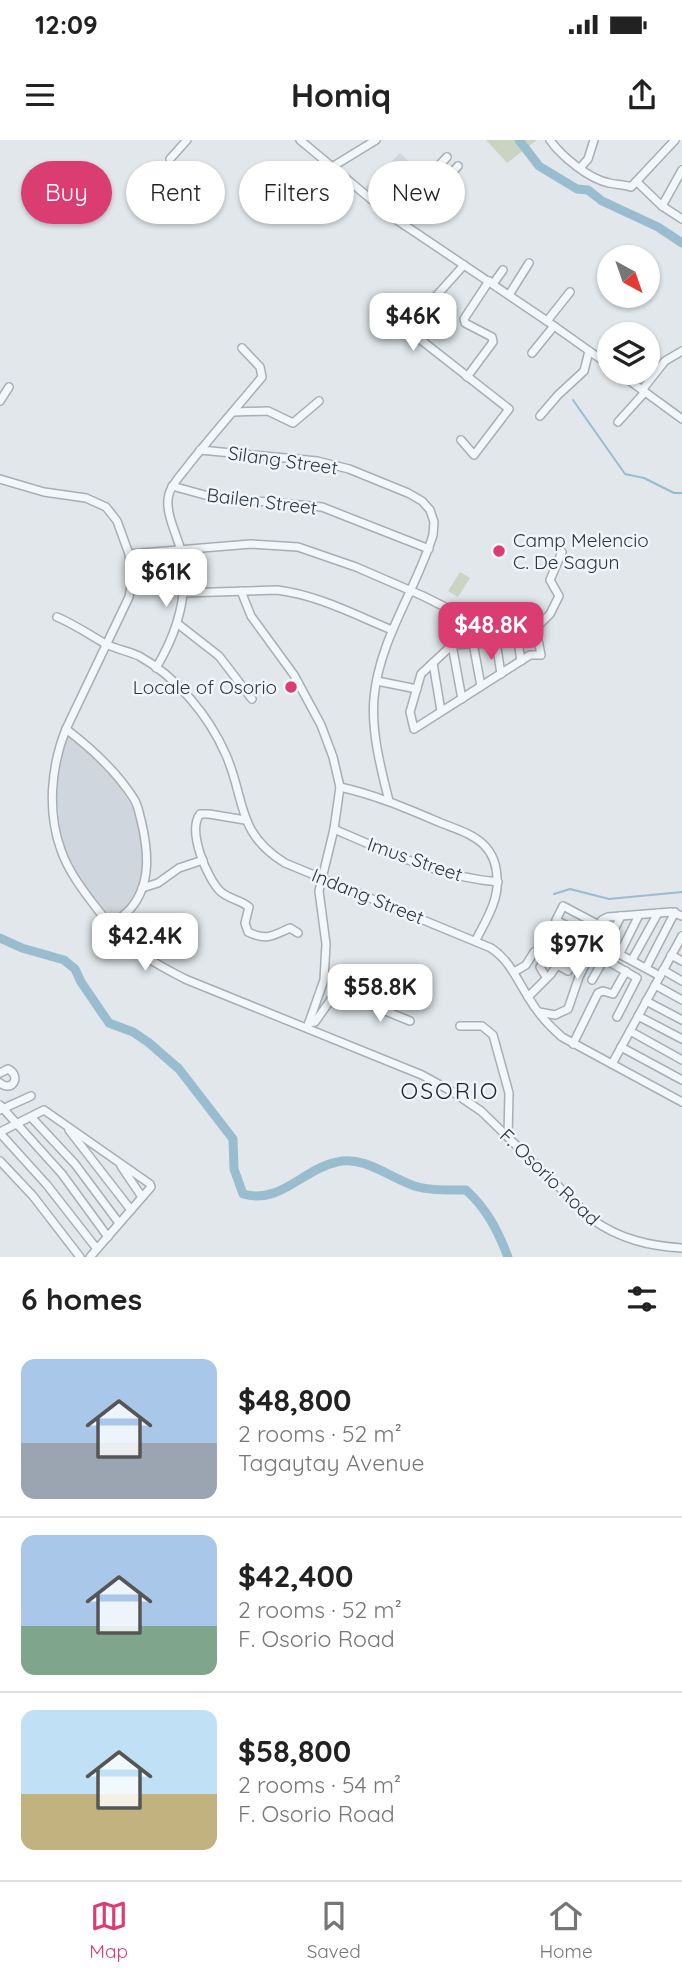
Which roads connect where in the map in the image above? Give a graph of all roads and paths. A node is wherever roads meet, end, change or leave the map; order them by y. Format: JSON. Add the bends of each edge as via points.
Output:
{"nodes":[{"id":1,"x":187,"y":140,"type":"edge"},
{"id":2,"x":300,"y":140,"type":"edge"},
{"id":3,"x":314,"y":140,"type":"edge"},
{"id":4,"x":376,"y":140,"type":"edge"},
{"id":5,"x":550,"y":140,"type":"edge"},
{"id":6,"x":594,"y":140,"type":"edge"},
{"id":7,"x":675,"y":140,"type":"edge"},
{"id":8,"x":306,"y":146,"type":"junction"},
{"id":9,"x":447,"y":157,"type":"dead end"},
{"id":10,"x":170,"y":159,"type":"dead end"},
{"id":11,"x":325,"y":161,"type":"edge"},
{"id":12,"x":342,"y":161,"type":"edge"},
{"id":13,"x":443,"y":161,"type":"edge"},
{"id":14,"x":580,"y":168,"type":"junction"},
{"id":15,"x":682,"y":170,"type":"edge"},
{"id":16,"x":637,"y":182,"type":"junction"},
{"id":17,"x":354,"y":186,"type":"edge"},
{"id":18,"x":368,"y":197,"type":"edge"},
{"id":19,"x":662,"y":206,"type":"junction"},
{"id":20,"x":682,"y":219,"type":"edge"},
{"id":21,"x":404,"y":225,"type":"edge"},
{"id":22,"x":529,"y":263,"type":"dead end"},
{"id":23,"x":464,"y":265,"type":"junction"},
{"id":24,"x":503,"y":270,"type":"dead end"},
{"id":25,"x":491,"y":283,"type":"junction"},
{"id":26,"x":570,"y":292,"type":"dead end"},
{"id":27,"x":509,"y":295,"type":"junction"},
{"id":28,"x":551,"y":323,"type":"junction"},
{"id":29,"x":242,"y":348,"type":"dead end"},
{"id":30,"x":589,"y":351,"type":"junction"},
{"id":31,"x":679,"y":352,"type":"edge"},
{"id":32,"x":532,"y":353,"type":"dead end"},
{"id":33,"x":597,"y":357,"type":"edge"},
{"id":34,"x":467,"y":377,"type":"junction"},
{"id":35,"x":635,"y":385,"type":"edge"},
{"id":36,"x":9,"y":387,"type":"dead end"},
{"id":37,"x":643,"y":391,"type":"junction"},
{"id":38,"x":0,"y":401,"type":"edge"},
{"id":39,"x":319,"y":401,"type":"dead end"},
{"id":40,"x":233,"y":412,"type":"junction"},
{"id":41,"x":540,"y":416,"type":"dead end"},
{"id":42,"x":682,"y":419,"type":"edge"},
{"id":43,"x":618,"y":422,"type":"dead end"},
{"id":44,"x":461,"y":440,"type":"dead end"},
{"id":45,"x":200,"y":450,"type":"junction"},
{"id":46,"x":0,"y":479,"type":"edge"},
{"id":47,"x":172,"y":486,"type":"junction"},
{"id":48,"x":429,"y":549,"type":"junction"},
{"id":49,"x":181,"y":551,"type":"junction"},
{"id":50,"x":562,"y":552,"type":"dead end"},
{"id":51,"x":129,"y":554,"type":"junction"},
{"id":52,"x":410,"y":590,"type":"junction"},
{"id":53,"x":241,"y":591,"type":"junction"},
{"id":54,"x":183,"y":593,"type":"junction"},
{"id":55,"x":57,"y":617,"type":"dead end"},
{"id":56,"x":178,"y":624,"type":"junction"},
{"id":57,"x":393,"y":630,"type":"junction"},
{"id":58,"x":518,"y":641,"type":"junction"},
{"id":59,"x":496,"y":642,"type":"junction"},
{"id":60,"x":473,"y":643,"type":"junction"},
{"id":61,"x":105,"y":644,"type":"junction"},
{"id":62,"x":452,"y":645,"type":"junction"},
{"id":63,"x":521,"y":661,"type":"junction"},
{"id":64,"x":433,"y":663,"type":"junction"},
{"id":65,"x":156,"y":668,"type":"junction"},
{"id":66,"x":501,"y":674,"type":"junction"},
{"id":67,"x":377,"y":681,"type":"junction"},
{"id":68,"x":481,"y":687,"type":"junction"},
{"id":69,"x":416,"y":689,"type":"junction"},
{"id":70,"x":252,"y":699,"type":"dead end"},
{"id":71,"x":462,"y":699,"type":"junction"},
{"id":72,"x":441,"y":711,"type":"junction"},
{"id":73,"x":66,"y":729,"type":"junction"},
{"id":74,"x":340,"y":787,"type":"junction"},
{"id":75,"x":389,"y":801,"type":"junction"},
{"id":76,"x":245,"y":820,"type":"junction"},
{"id":77,"x":334,"y":829,"type":"junction"},
{"id":78,"x":203,"y":860,"type":"junction"},
{"id":79,"x":323,"y":878,"type":"junction"},
{"id":80,"x":498,"y":882,"type":"junction"},
{"id":81,"x":142,"y":888,"type":"junction"},
{"id":82,"x":658,"y":913,"type":"junction"},
{"id":83,"x":678,"y":914,"type":"edge"},
{"id":84,"x":639,"y":915,"type":"junction"},
{"id":85,"x":621,"y":916,"type":"junction"},
{"id":86,"x":599,"y":925,"type":"junction"},
{"id":87,"x":111,"y":926,"type":"junction"},
{"id":88,"x":299,"y":933,"type":"dead end"},
{"id":89,"x":592,"y":939,"type":"junction"},
{"id":90,"x":681,"y":939,"type":"edge"},
{"id":91,"x":476,"y":940,"type":"junction"},
{"id":92,"x":556,"y":942,"type":"dead end"},
{"id":93,"x":606,"y":946,"type":"junction"},
{"id":94,"x":579,"y":948,"type":"dead end"},
{"id":95,"x":564,"y":951,"type":"dead end"},
{"id":96,"x":534,"y":952,"type":"dead end"},
{"id":97,"x":591,"y":953,"type":"dead end"},
{"id":98,"x":620,"y":953,"type":"junction"},
{"id":99,"x":671,"y":955,"type":"junction"},
{"id":100,"x":544,"y":959,"type":"junction"},
{"id":101,"x":632,"y":960,"type":"junction"},
{"id":102,"x":682,"y":961,"type":"edge"},
{"id":103,"x":557,"y":965,"type":"junction"},
{"id":104,"x":646,"y":968,"type":"junction"},
{"id":105,"x":568,"y":971,"type":"junction"},
{"id":106,"x":626,"y":971,"type":"junction"},
{"id":107,"x":514,"y":972,"type":"junction"},
{"id":108,"x":661,"y":973,"type":"junction"},
{"id":109,"x":546,"y":977,"type":"junction"},
{"id":110,"x":564,"y":979,"type":"dead end"},
{"id":111,"x":592,"y":980,"type":"dead end"},
{"id":112,"x":682,"y":981,"type":"edge"},
{"id":113,"x":654,"y":985,"type":"junction"},
{"id":114,"x":528,"y":997,"type":"junction"},
{"id":115,"x":682,"y":1000,"type":"edge"},
{"id":116,"x":646,"y":1001,"type":"junction"},
{"id":117,"x":538,"y":1012,"type":"junction"},
{"id":118,"x":638,"y":1016,"type":"junction"},
{"id":119,"x":617,"y":1017,"type":"dead end"},
{"id":120,"x":682,"y":1020,"type":"edge"},
{"id":121,"x":410,"y":1021,"type":"dead end"},
{"id":122,"x":308,"y":1025,"type":"junction"},
{"id":123,"x":460,"y":1026,"type":"dead end"},
{"id":124,"x":630,"y":1031,"type":"junction"},
{"id":125,"x":682,"y":1039,"type":"edge"},
{"id":126,"x":573,"y":1044,"type":"junction"},
{"id":127,"x":621,"y":1048,"type":"junction"},
{"id":128,"x":682,"y":1059,"type":"edge"},
{"id":129,"x":612,"y":1064,"type":"junction"},
{"id":130,"x":0,"y":1073,"type":"edge"},
{"id":131,"x":682,"y":1080,"type":"edge"},
{"id":132,"x":0,"y":1083,"type":"edge"},
{"id":133,"x":31,"y":1096,"type":"dead end"},
{"id":134,"x":682,"y":1102,"type":"edge"},
{"id":135,"x":1,"y":1108,"type":"edge"},
{"id":136,"x":31,"y":1116,"type":"junction"},
{"id":137,"x":63,"y":1123,"type":"junction"},
{"id":138,"x":15,"y":1125,"type":"junction"},
{"id":139,"x":0,"y":1133,"type":"edge"},
{"id":140,"x":508,"y":1136,"type":"junction"},
{"id":141,"x":0,"y":1161,"type":"edge"},
{"id":142,"x":117,"y":1161,"type":"junction"},
{"id":143,"x":142,"y":1197,"type":"junction"},
{"id":144,"x":131,"y":1210,"type":"junction"},
{"id":145,"x":119,"y":1223,"type":"junction"},
{"id":146,"x":108,"y":1237,"type":"junction"},
{"id":147,"x":682,"y":1248,"type":"edge"},
{"id":148,"x":97,"y":1249,"type":"junction"},
{"id":149,"x":80,"y":1257,"type":"edge"},
{"id":150,"x":90,"y":1257,"type":"edge"}],
"edges":[{"from":1,"to":10,"type":"street"},
{"from":2,"to":8,"type":"street"},
{"from":3,"to":8,"type":"street"},
{"from":4,"to":12,"type":"street"},
{"from":5,"to":14,"type":"street"},
{"from":6,"to":14,"type":"street"},
{"from":7,"to":16,"type":"street"},
{"from":8,"to":11,"type":"street"},
{"from":9,"to":13,"type":"street"},
{"from":14,"to":16,"type":"street","via":[[610,183],[631,187]]},
{"from":15,"to":19,"type":"street"},
{"from":16,"to":19,"type":"street"},
{"from":17,"to":18,"type":"street"},
{"from":19,"to":20,"type":"street"},
{"from":21,"to":23,"type":"street"},
{"from":22,"to":27,"type":"street"},
{"from":23,"to":25,"type":"street"},
{"from":23,"to":34,"type":"street","via":[[409,329]]},
{"from":24,"to":25,"type":"street"},
{"from":25,"to":27,"type":"street"},
{"from":25,"to":34,"type":"street","via":[[464,319],[494,342]]},
{"from":26,"to":28,"type":"street"},
{"from":27,"to":28,"type":"street"},
{"from":28,"to":30,"type":"street"},
{"from":28,"to":32,"type":"street"},
{"from":29,"to":40,"type":"street","via":[[261,367],[262,377]]},
{"from":30,"to":33,"type":"street"},
{"from":30,"to":41,"type":"street","via":[[584,371]]},
{"from":31,"to":37,"type":"street","via":[[661,366]]},
{"from":34,"to":44,"type":"street","via":[[509,409],[474,454]]},
{"from":35,"to":37,"type":"street"},
{"from":36,"to":38,"type":"street"},
{"from":37,"to":42,"type":"street"},
{"from":37,"to":43,"type":"street"},
{"from":39,"to":40,"type":"street","via":[[293,423],[268,411]]},
{"from":40,"to":45,"type":"street"},
{"from":45,"to":47,"type":"street"},
{"from":45,"to":48,"type":"street","name":"Silang Street","via":[[317,461],[408,493],[430,510],[434,523]]},
{"from":46,"to":51,"type":"street","name":"F. Osorio Road","via":[[98,501],[117,521]]},
{"from":47,"to":48,"type":"street","name":"Bailen Street","via":[[212,497],[321,507]]},
{"from":47,"to":49,"type":"street","via":[[169,509]]},
{"from":48,"to":52,"type":"street","name":"Silang Street"},
{"from":49,"to":51,"type":"street"},
{"from":49,"to":52,"type":"street","via":[[285,545]]},
{"from":49,"to":54,"type":"street"},
{"from":50,"to":52,"type":"street","via":[[550,580],[559,596],[540,624],[473,621]]},
{"from":51,"to":61,"type":"street","name":"F. Osorio Road","via":[[129,597]]},
{"from":52,"to":57,"type":"street","name":"Silang Street"},
{"from":53,"to":54,"type":"street"},
{"from":53,"to":57,"type":"street","via":[[307,595]]},
{"from":53,"to":74,"type":"street","via":[[251,616],[294,675],[321,725]]},
{"from":54,"to":56,"type":"street"},
{"from":55,"to":61,"type":"street","name":"Indang Street"},
{"from":56,"to":65,"type":"street"},
{"from":56,"to":70,"type":"street","via":[[219,656]]},
{"from":57,"to":67,"type":"street","name":"Silang Street"},
{"from":58,"to":59,"type":"street"},
{"from":58,"to":63,"type":"street"},
{"from":58,"to":63,"type":"street","via":[[538,640],[541,656],[530,655]]},
{"from":59,"to":60,"type":"street"},
{"from":59,"to":66,"type":"street"},
{"from":60,"to":62,"type":"street"},
{"from":60,"to":68,"type":"street"},
{"from":61,"to":65,"type":"street","name":"Indang Street","via":[[139,656]]},
{"from":61,"to":73,"type":"street","name":"F. Osorio Road"},
{"from":62,"to":64,"type":"street"},
{"from":62,"to":71,"type":"street"},
{"from":63,"to":66,"type":"street"},
{"from":64,"to":69,"type":"street","via":[[421,674]]},
{"from":64,"to":72,"type":"street"},
{"from":65,"to":76,"type":"street","name":"Indang Street","via":[[207,721],[227,756]]},
{"from":66,"to":68,"type":"street"},
{"from":67,"to":69,"type":"street"},
{"from":67,"to":75,"type":"street","name":"Silang Street","via":[[373,716]]},
{"from":68,"to":71,"type":"street"},
{"from":69,"to":72,"type":"street","via":[[410,712],[414,729]]},
{"from":71,"to":72,"type":"street"},
{"from":73,"to":81,"type":"street","via":[[92,750],[137,803],[147,848]]},
{"from":73,"to":87,"type":"street","name":"F. Osorio Road","via":[[53,778],[61,851],[84,892]]},
{"from":74,"to":75,"type":"street"},
{"from":74,"to":77,"type":"street"},
{"from":75,"to":80,"type":"street","via":[[476,839],[490,853]]},
{"from":76,"to":78,"type":"street","via":[[200,814],[195,822]]},
{"from":76,"to":79,"type":"street","name":"Indang Street","via":[[273,855]]},
{"from":77,"to":79,"type":"street"},
{"from":77,"to":80,"type":"street","name":"Imus Street","via":[[451,874]]},
{"from":78,"to":81,"type":"street"},
{"from":78,"to":88,"type":"street","via":[[223,894],[249,907],[248,932],[268,937],[290,928]]},
{"from":79,"to":91,"type":"street","name":"Indang Street"},
{"from":79,"to":122,"type":"street","via":[[319,893],[326,944],[324,980]]},
{"from":80,"to":91,"type":"street"},
{"from":81,"to":87,"type":"street","via":[[131,908]]},
{"from":82,"to":83,"type":"street"},
{"from":82,"to":84,"type":"street"},
{"from":82,"to":101,"type":"street"},
{"from":83,"to":104,"type":"street"},
{"from":84,"to":85,"type":"street"},
{"from":84,"to":98,"type":"street"},
{"from":85,"to":86,"type":"street","via":[[605,918]]},
{"from":85,"to":93,"type":"street"},
{"from":86,"to":89,"type":"street"},
{"from":86,"to":89,"type":"street","via":[[563,906],[556,920]]},
{"from":87,"to":122,"type":"street","name":"F. Osorio Road","via":[[132,948],[162,967]]},
{"from":89,"to":93,"type":"street"},
{"from":90,"to":99,"type":"street"},
{"from":91,"to":107,"type":"street","name":"Indang Street","via":[[499,954]]},
{"from":92,"to":100,"type":"street"},
{"from":93,"to":98,"type":"street"},
{"from":94,"to":105,"type":"street"},
{"from":95,"to":103,"type":"street"},
{"from":96,"to":107,"type":"street","via":[[526,965]]},
{"from":97,"to":117,"type":"street","via":[[568,1009],[555,1015]]},
{"from":98,"to":101,"type":"street"},
{"from":99,"to":102,"type":"street"},
{"from":99,"to":108,"type":"street"},
{"from":100,"to":103,"type":"street"},
{"from":100,"to":109,"type":"street","via":[[540,967]]},
{"from":101,"to":104,"type":"street"},
{"from":103,"to":105,"type":"street"},
{"from":103,"to":109,"type":"street"},
{"from":104,"to":108,"type":"street"},
{"from":105,"to":110,"type":"street"},
{"from":106,"to":111,"type":"street","via":[[602,960]]},
{"from":106,"to":119,"type":"street","via":[[638,981]]},
{"from":106,"to":126,"type":"street","via":[[615,993],[598,993]]},
{"from":107,"to":114,"type":"street","name":"Indang Street"},
{"from":108,"to":112,"type":"street"},
{"from":108,"to":113,"type":"street"},
{"from":109,"to":114,"type":"street"},
{"from":113,"to":115,"type":"street"},
{"from":113,"to":116,"type":"street"},
{"from":114,"to":117,"type":"street","name":"Indang Street"},
{"from":116,"to":118,"type":"street"},
{"from":116,"to":120,"type":"street"},
{"from":117,"to":126,"type":"street","name":"Indang Street"},
{"from":118,"to":124,"type":"street"},
{"from":118,"to":125,"type":"street"},
{"from":121,"to":122,"type":"street","via":[[341,993]]},
{"from":122,"to":140,"type":"street","name":"F. Osorio Road","via":[[453,1092]]},
{"from":123,"to":140,"type":"street","via":[[482,1026],[492,1035],[509,1093]]},
{"from":124,"to":127,"type":"street"},
{"from":124,"to":128,"type":"street"},
{"from":126,"to":129,"type":"street","name":"Indang Street"},
{"from":127,"to":129,"type":"street"},
{"from":127,"to":131,"type":"street"},
{"from":129,"to":134,"type":"street","name":"Indang Street"},
{"from":130,"to":132,"type":"street","via":[[11,1070],[16,1077],[10,1086]]},
{"from":133,"to":135,"type":"street"},
{"from":135,"to":138,"type":"street"},
{"from":136,"to":137,"type":"street","via":[[44,1110]]},
{"from":136,"to":138,"type":"street"},
{"from":136,"to":145,"type":"street"},
{"from":137,"to":142,"type":"street"},
{"from":137,"to":144,"type":"street"},
{"from":138,"to":139,"type":"street"},
{"from":138,"to":146,"type":"street","via":[[62,1174]]},
{"from":139,"to":148,"type":"street"},
{"from":140,"to":147,"type":"street","name":"F. Osorio Road","via":[[608,1231],[642,1244]]},
{"from":141,"to":149,"type":"street"},
{"from":142,"to":143,"type":"street"},
{"from":142,"to":143,"type":"street","via":[[150,1184]]},
{"from":143,"to":144,"type":"street"},
{"from":144,"to":145,"type":"street"},
{"from":145,"to":146,"type":"street"},
{"from":146,"to":148,"type":"street"},
{"from":148,"to":150,"type":"street"}]}
